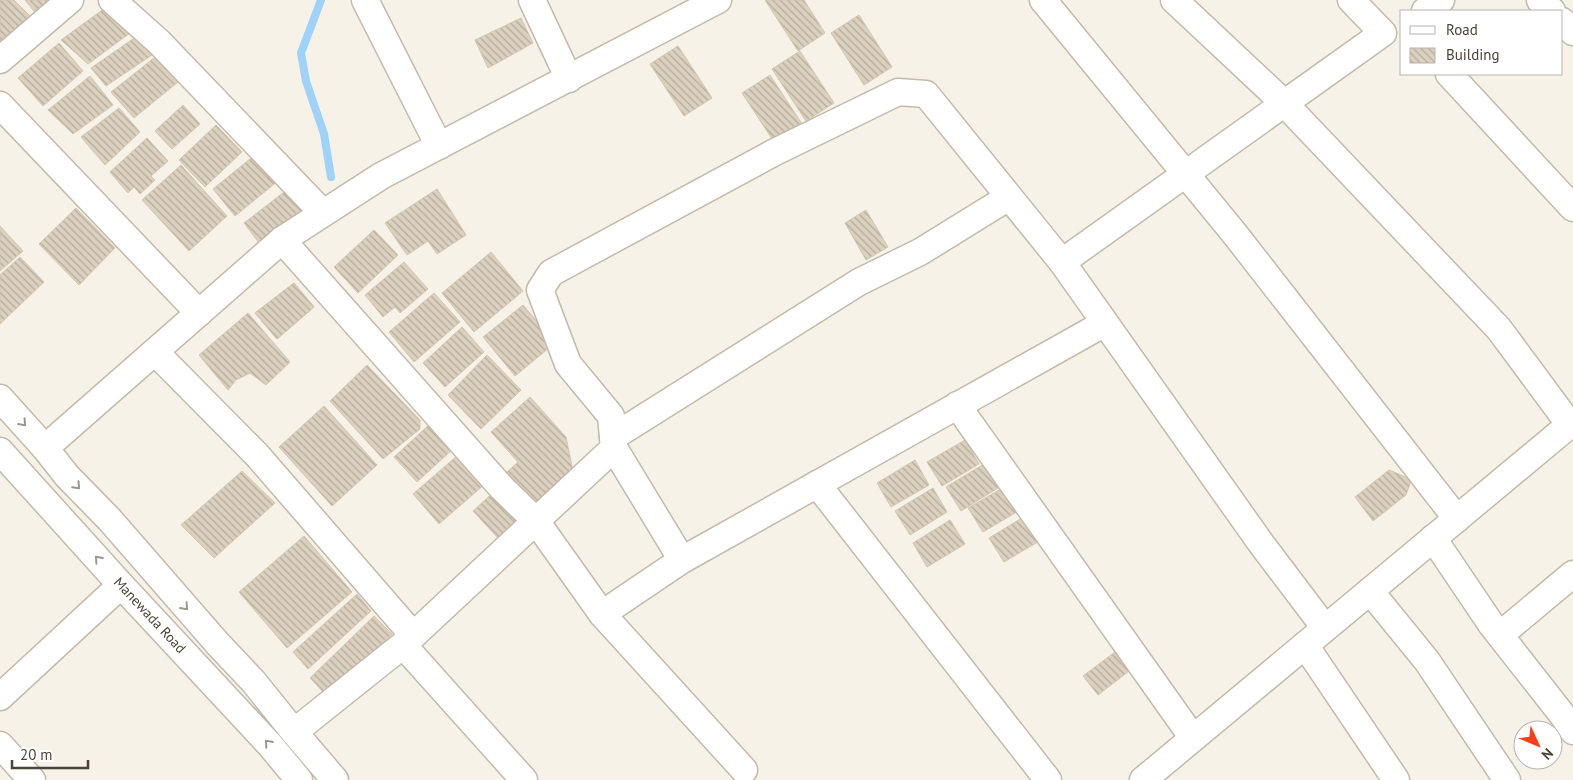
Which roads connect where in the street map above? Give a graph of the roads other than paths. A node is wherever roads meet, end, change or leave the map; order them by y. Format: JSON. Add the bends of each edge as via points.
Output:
{"nodes":[{"id":1,"x":70,"y":0,"type":"edge"},
{"id":2,"x":112,"y":0,"type":"edge"},
{"id":3,"x":365,"y":0,"type":"edge"},
{"id":4,"x":532,"y":0,"type":"edge"},
{"id":5,"x":1043,"y":0,"type":"edge"},
{"id":6,"x":1174,"y":0,"type":"edge"},
{"id":7,"x":1351,"y":0,"type":"edge"},
{"id":8,"x":1440,"y":0,"type":"edge"},
{"id":9,"x":1540,"y":0,"type":"edge"},
{"id":10,"x":703,"y":4,"type":"edge"},
{"id":11,"x":1426,"y":10,"type":"edge"},
{"id":12,"x":1551,"y":10,"type":"edge"},
{"id":13,"x":1563,"y":22,"type":"edge"},
{"id":14,"x":1392,"y":30,"type":"edge"},
{"id":15,"x":1573,"y":32,"type":"edge"},
{"id":16,"x":0,"y":60,"type":"edge"},
{"id":17,"x":1450,"y":75,"type":"edge"},
{"id":18,"x":569,"y":78,"type":"junction"},
{"id":19,"x":1284,"y":103,"type":"junction"},
{"id":20,"x":0,"y":105,"type":"edge"},
{"id":21,"x":439,"y":146,"type":"junction"},
{"id":22,"x":1186,"y":173,"type":"junction"},
{"id":23,"x":1009,"y":197,"type":"junction"},
{"id":24,"x":1573,"y":208,"type":"edge"},
{"id":25,"x":324,"y":213,"type":"junction"},
{"id":26,"x":282,"y":240,"type":"junction"},
{"id":27,"x":1062,"y":262,"type":"junction"},
{"id":28,"x":199,"y":313,"type":"junction"},
{"id":29,"x":1105,"y":322,"type":"junction"},
{"id":30,"x":155,"y":352,"type":"junction"},
{"id":31,"x":0,"y":398,"type":"edge"},
{"id":32,"x":957,"y":405,"type":"junction"},
{"id":33,"x":1571,"y":424,"type":"edge"},
{"id":34,"x":613,"y":443,"type":"junction"},
{"id":35,"x":45,"y":448,"type":"junction"},
{"id":36,"x":0,"y":451,"type":"edge"},
{"id":37,"x":817,"y":484,"type":"junction"},
{"id":38,"x":1457,"y":519,"type":"junction"},
{"id":39,"x":536,"y":521,"type":"junction"},
{"id":40,"x":1433,"y":538,"type":"junction"},
{"id":41,"x":682,"y":560,"type":"junction"},
{"id":42,"x":1573,"y":574,"type":"edge"},
{"id":43,"x":121,"y":585,"type":"junction"},
{"id":44,"x":1370,"y":591,"type":"junction"},
{"id":45,"x":602,"y":614,"type":"junction"},
{"id":46,"x":1325,"y":628,"type":"junction"},
{"id":47,"x":1500,"y":635,"type":"junction"},
{"id":48,"x":408,"y":640,"type":"junction"},
{"id":49,"x":1304,"y":645,"type":"junction"},
{"id":50,"x":0,"y":697,"type":"edge"},
{"id":51,"x":1570,"y":719,"type":"edge"},
{"id":52,"x":294,"y":732,"type":"junction"},
{"id":53,"x":1193,"y":738,"type":"junction"},
{"id":54,"x":0,"y":745,"type":"edge"},
{"id":55,"x":743,"y":777,"type":"edge"},
{"id":56,"x":1152,"y":777,"type":"edge"},
{"id":57,"x":32,"y":780,"type":"edge"},
{"id":58,"x":299,"y":780,"type":"edge"},
{"id":59,"x":335,"y":780,"type":"edge"},
{"id":60,"x":524,"y":780,"type":"edge"},
{"id":61,"x":1048,"y":780,"type":"edge"},
{"id":62,"x":1396,"y":780,"type":"edge"},
{"id":63,"x":1507,"y":780,"type":"edge"}],
"edges":[{"from":1,"to":16,"type":"street"},
{"from":2,"to":25,"type":"street","via":[[159,42]]},
{"from":3,"to":21,"type":"street"},
{"from":4,"to":18,"type":"street"},
{"from":5,"to":22,"type":"street"},
{"from":6,"to":19,"type":"street"},
{"from":7,"to":14,"type":"street"},
{"from":8,"to":11,"type":"street"},
{"from":9,"to":12,"type":"street"},
{"from":10,"to":18,"type":"street"},
{"from":13,"to":15,"type":"street"},
{"from":14,"to":19,"type":"street"},
{"from":17,"to":24,"type":"street"},
{"from":18,"to":21,"type":"street"},
{"from":19,"to":22,"type":"street"},
{"from":19,"to":33,"type":"street","via":[[1499,329]]},
{"from":20,"to":28,"type":"street"},
{"from":21,"to":25,"type":"street","via":[[381,176]]},
{"from":22,"to":27,"type":"street"},
{"from":22,"to":38,"type":"street"},
{"from":23,"to":27,"type":"street"},
{"from":23,"to":34,"type":"street","via":[[920,252],[859,282]]},
{"from":23,"to":34,"type":"street","via":[[926,94],[898,92],[774,152],[551,273],[540,290],[568,364],[611,416]]},
{"from":25,"to":26,"type":"street"},
{"from":26,"to":28,"type":"street"},
{"from":26,"to":39,"type":"street","via":[[502,488]]},
{"from":27,"to":29,"type":"street"},
{"from":28,"to":30,"type":"street"},
{"from":29,"to":32,"type":"street"},
{"from":29,"to":46,"type":"street","via":[[1260,542]]},
{"from":30,"to":35,"type":"street"},
{"from":30,"to":48,"type":"street","via":[[258,455]]},
{"from":31,"to":35,"type":"street","one_way":true},
{"from":32,"to":37,"type":"street"},
{"from":32,"to":53,"type":"street"},
{"from":33,"to":38,"type":"street"},
{"from":34,"to":39,"type":"street"},
{"from":34,"to":41,"type":"street"},
{"from":35,"to":52,"type":"street","one_way":true},
{"from":43,"to":36,"type":"street","name":"Manewada Road","one_way":true},
{"from":37,"to":41,"type":"street"},
{"from":37,"to":61,"type":"street"},
{"from":38,"to":40,"type":"street"},
{"from":39,"to":45,"type":"street"},
{"from":39,"to":48,"type":"street"},
{"from":40,"to":44,"type":"street"},
{"from":40,"to":47,"type":"street"},
{"from":41,"to":45,"type":"street"},
{"from":42,"to":47,"type":"street"},
{"from":43,"to":50,"type":"street"},
{"from":58,"to":43,"type":"street","name":"Manewada Road","one_way":true},
{"from":44,"to":46,"type":"street"},
{"from":44,"to":63,"type":"street","via":[[1427,661]]},
{"from":45,"to":55,"type":"street"},
{"from":46,"to":49,"type":"street"},
{"from":47,"to":51,"type":"street"},
{"from":48,"to":52,"type":"street"},
{"from":48,"to":60,"type":"street"},
{"from":49,"to":53,"type":"street"},
{"from":49,"to":62,"type":"street"},
{"from":52,"to":59,"type":"street"},
{"from":53,"to":56,"type":"street"},
{"from":54,"to":57,"type":"street"}]}
